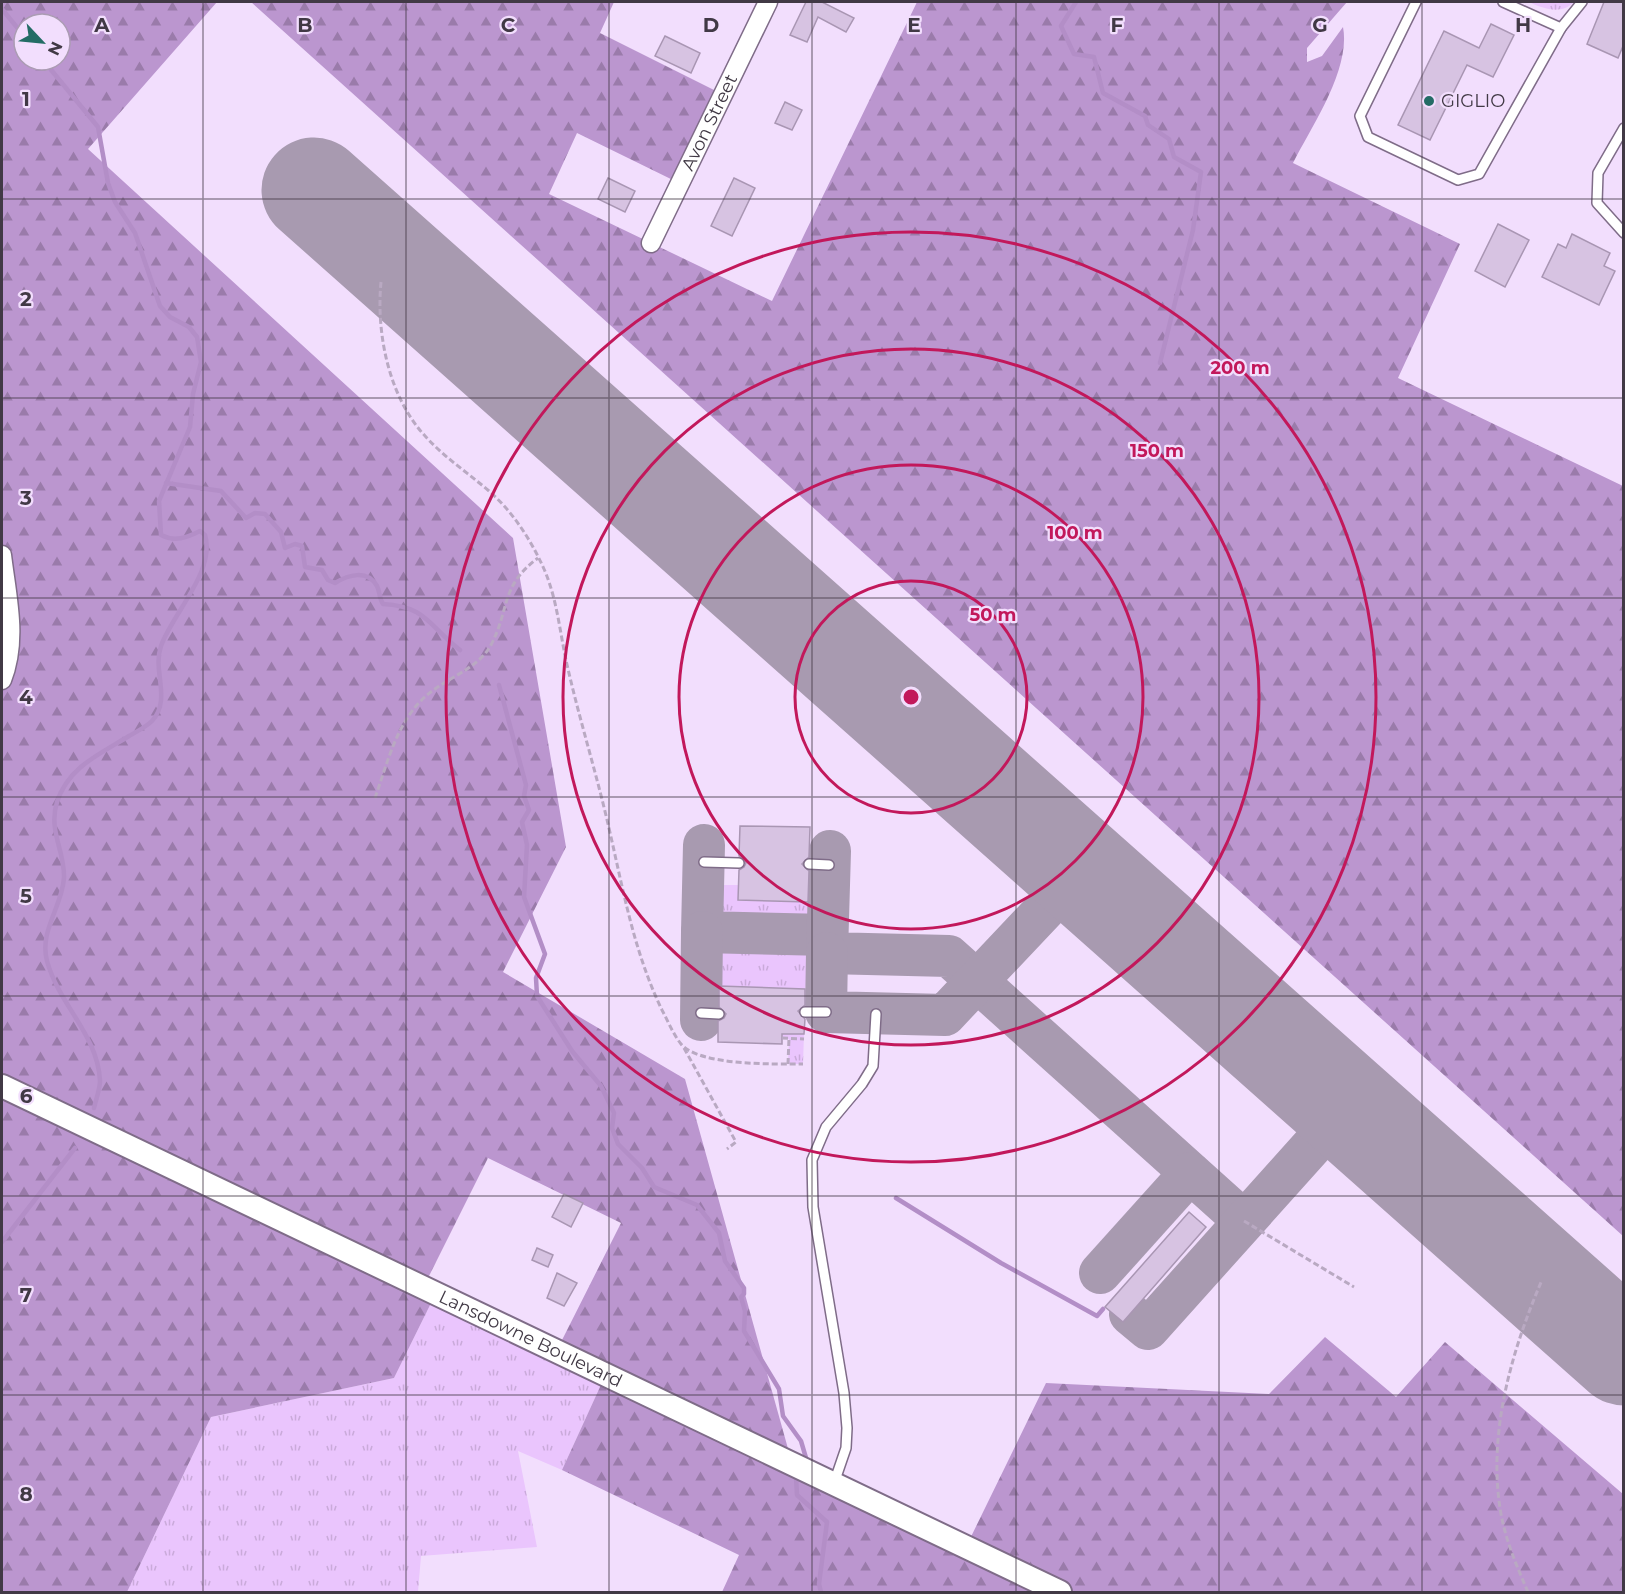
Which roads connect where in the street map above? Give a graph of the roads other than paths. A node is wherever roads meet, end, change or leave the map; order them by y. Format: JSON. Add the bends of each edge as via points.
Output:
{"nodes":[{"id":1,"x":768,"y":2,"type":"edge"},
{"id":2,"x":1416,"y":2,"type":"edge"},
{"id":3,"x":1503,"y":2,"type":"edge"},
{"id":4,"x":1582,"y":2,"type":"edge"},
{"id":5,"x":1561,"y":28,"type":"junction"},
{"id":6,"x":1623,"y":129,"type":"edge"},
{"id":7,"x":1623,"y":233,"type":"edge"},
{"id":8,"x":651,"y":243,"type":"dead end"},
{"id":9,"x":2,"y":555,"type":"edge"},
{"id":10,"x":2,"y":680,"type":"edge"},
{"id":11,"x":704,"y":862,"type":"dead end"},
{"id":12,"x":739,"y":863,"type":"dead end"},
{"id":13,"x":809,"y":864,"type":"dead end"},
{"id":14,"x":829,"y":865,"type":"dead end"},
{"id":15,"x":805,"y":1012,"type":"dead end"},
{"id":16,"x":826,"y":1012,"type":"dead end"},
{"id":17,"x":701,"y":1013,"type":"dead end"},
{"id":18,"x":719,"y":1014,"type":"dead end"},
{"id":19,"x":876,"y":1014,"type":"dead end"},
{"id":20,"x":2,"y":1086,"type":"edge"},
{"id":21,"x":834,"y":1483,"type":"junction"},
{"id":22,"x":1060,"y":1593,"type":"edge"}],
"edges":[{"from":1,"to":8,"type":"street","name":"Avon Street"},
{"from":2,"to":5,"type":"lane","via":[[1360,116],[1368,136],[1458,180],[1479,174]]},
{"from":3,"to":5,"type":"lane"},
{"from":4,"to":5,"type":"lane"},
{"from":6,"to":7,"type":"lane","via":[[1598,172],[1597,203]]},
{"from":9,"to":10,"type":"street","via":[[11,636]]},
{"from":11,"to":12,"type":"lane"},
{"from":13,"to":14,"type":"lane"},
{"from":15,"to":16,"type":"lane"},
{"from":17,"to":18,"type":"lane"},
{"from":19,"to":21,"type":"lane","via":[[873,1065],[826,1127],[812,1160],[813,1207],[848,1428],[846,1449]]},
{"from":20,"to":21,"type":"street","name":"Lansdowne Boulevard"},
{"from":21,"to":22,"type":"street","name":"Lansdowne Boulevard"}]}
